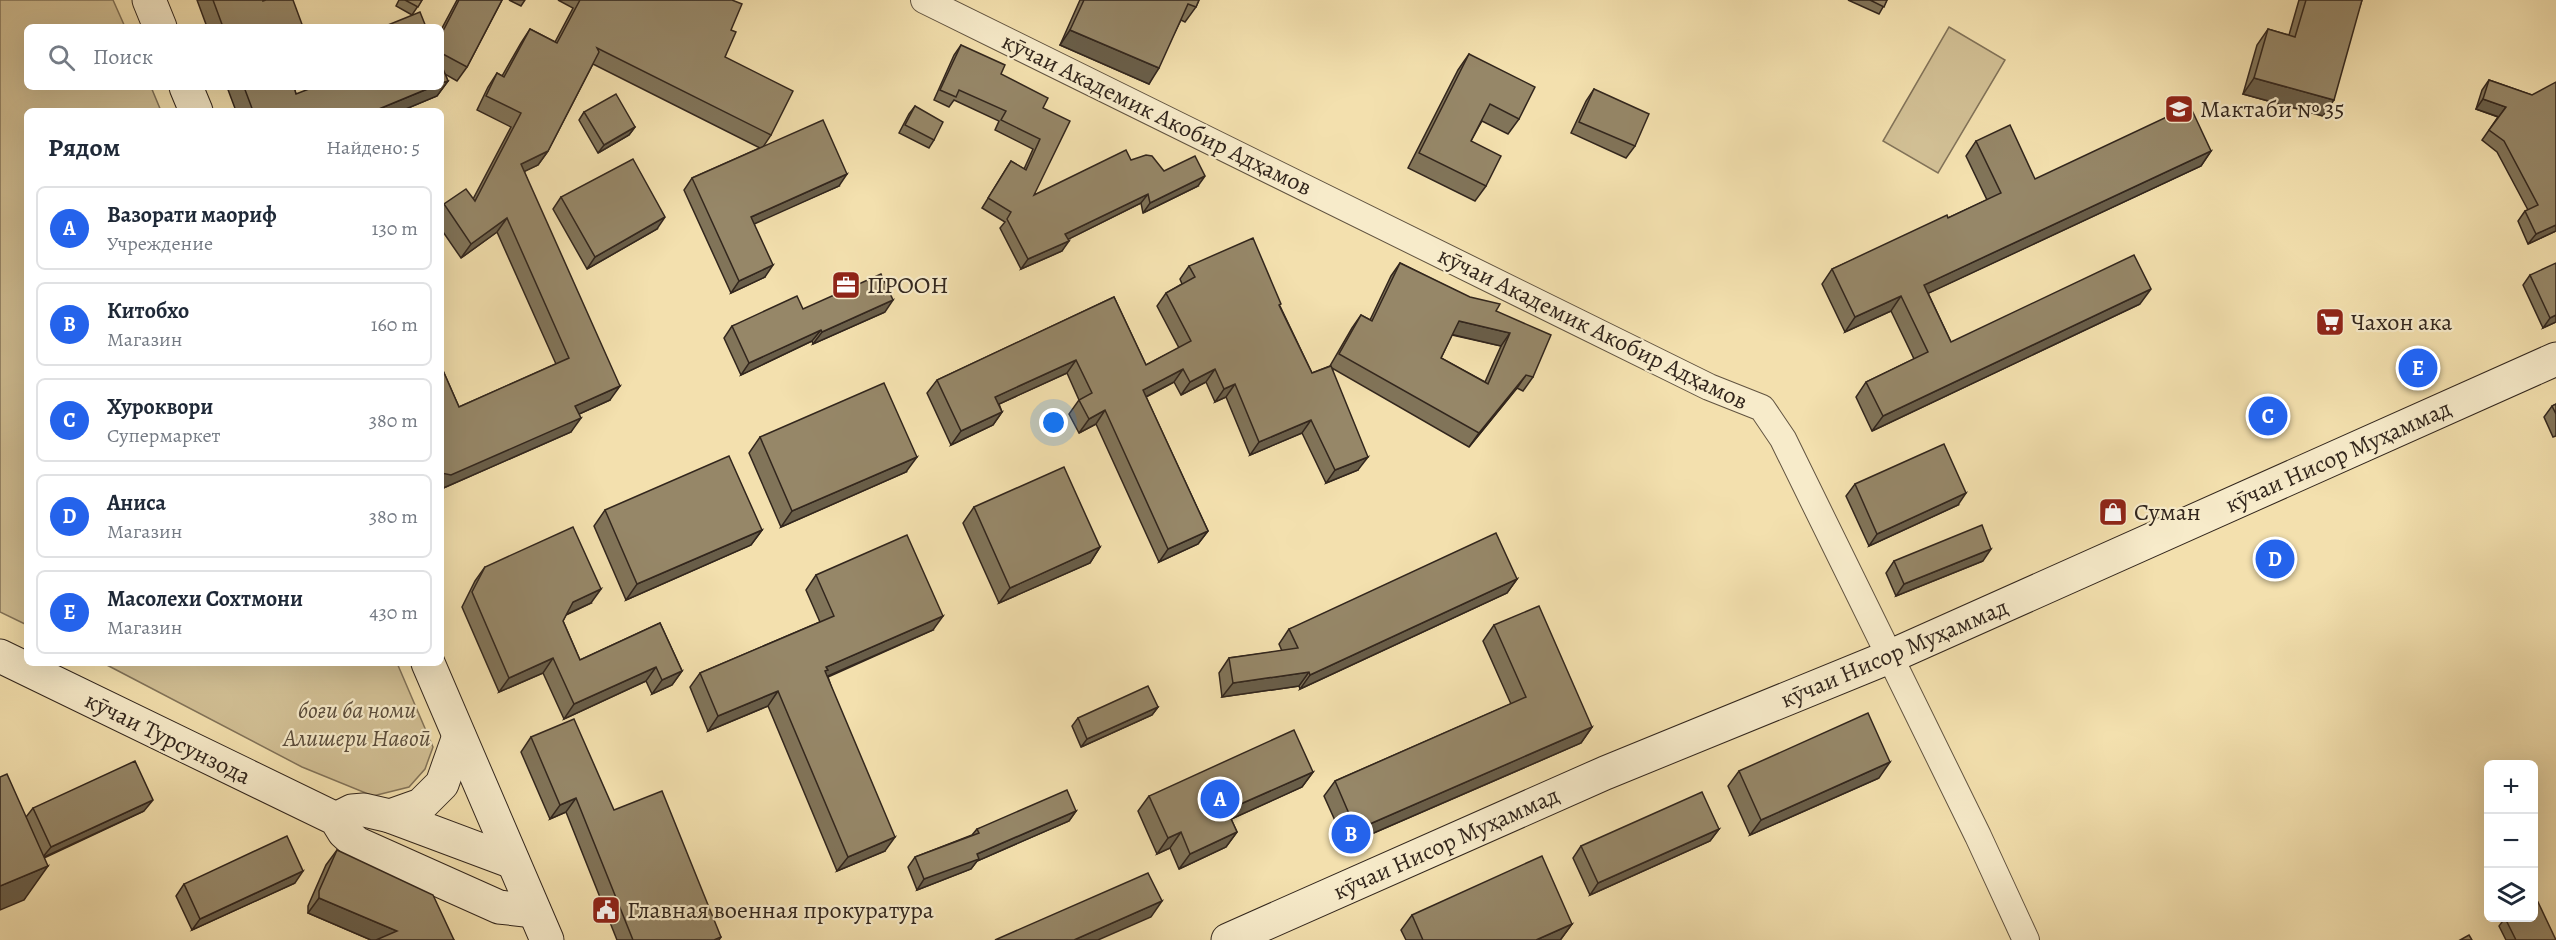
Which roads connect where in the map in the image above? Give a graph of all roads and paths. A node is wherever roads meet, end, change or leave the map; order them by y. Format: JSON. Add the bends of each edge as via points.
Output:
{"nodes":[{"id":1,"x":148,"y":0,"type":"edge"},
{"id":2,"x":924,"y":0,"type":"edge"},
{"id":3,"x":159,"y":24,"type":"edge"},
{"id":4,"x":187,"y":90,"type":"edge"},
{"id":5,"x":195,"y":108,"type":"edge"},
{"id":6,"x":2556,"y":359,"type":"edge"},
{"id":7,"x":0,"y":656,"type":"edge"},
{"id":8,"x":1889,"y":657,"type":"junction"},
{"id":9,"x":429,"y":666,"type":"edge"},
{"id":10,"x":459,"y":736,"type":"junction"},
{"id":11,"x":390,"y":816,"type":"junction"},
{"id":12,"x":336,"y":819,"type":"junction"},
{"id":13,"x":513,"y":862,"type":"junction"},
{"id":14,"x":541,"y":925,"type":"edge"},
{"id":15,"x":1228,"y":940,"type":"edge"},
{"id":16,"x":2026,"y":940,"type":"edge"}],
"edges":[{"from":1,"to":3,"type":"street"},
{"from":2,"to":8,"type":"street","name":"кӯчаи Академик Акобир Адҳамов","via":[[1698,382],[1762,408],[1784,440]]},
{"from":4,"to":5,"type":"street"},
{"from":6,"to":8,"type":"street","name":"кӯчаи Нисор Муҳаммад"},
{"from":7,"to":12,"type":"street","name":"кӯчаи Турсунзода"},
{"from":8,"to":15,"type":"street","name":"кӯчаи Нисор Муҳаммад","via":[[1605,773]]},
{"from":8,"to":16,"type":"street","name":"кӯчаи Академик Акобир Адҳамов"},
{"from":9,"to":10,"type":"street"},
{"from":10,"to":11,"type":"street","via":[[442,784],[421,805]]},
{"from":10,"to":13,"type":"street"},
{"from":11,"to":12,"type":"street","via":[[364,810]]},
{"from":11,"to":13,"type":"street"},
{"from":12,"to":14,"type":"street","name":"кӯчаи Турсунзода","via":[[356,843]]},
{"from":13,"to":14,"type":"street"}]}
